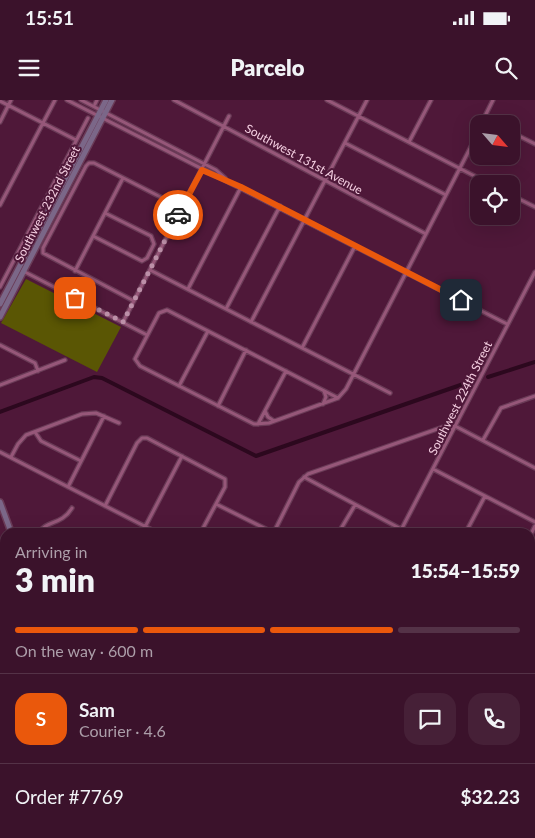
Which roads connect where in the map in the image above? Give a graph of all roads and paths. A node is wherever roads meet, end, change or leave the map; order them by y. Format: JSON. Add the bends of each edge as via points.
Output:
{"nodes":[{"id":1,"x":11,"y":100,"type":"edge"},
{"id":2,"x":55,"y":100,"type":"edge"},
{"id":3,"x":68,"y":100,"type":"edge"},
{"id":4,"x":81,"y":100,"type":"edge"},
{"id":5,"x":106,"y":100,"type":"edge"},
{"id":6,"x":112,"y":100,"type":"edge"},
{"id":7,"x":174,"y":100,"type":"edge"},
{"id":8,"x":327,"y":100,"type":"edge"},
{"id":9,"x":367,"y":100,"type":"edge"},
{"id":10,"x":431,"y":100,"type":"edge"},
{"id":11,"x":493,"y":100,"type":"edge"},
{"id":12,"x":0,"y":101,"type":"edge"},
{"id":13,"x":9,"y":105,"type":"junction"},
{"id":14,"x":102,"y":114,"type":"junction"},
{"id":15,"x":486,"y":115,"type":"edge"},
{"id":16,"x":229,"y":116,"type":"dead end"},
{"id":17,"x":359,"y":116,"type":"junction"},
{"id":18,"x":88,"y":118,"type":"dead end"},
{"id":19,"x":0,"y":122,"type":"edge"},
{"id":20,"x":42,"y":123,"type":"junction"},
{"id":21,"x":224,"y":126,"type":"junction"},
{"id":22,"x":520,"y":136,"type":"edge"},
{"id":23,"x":76,"y":140,"type":"junction"},
{"id":24,"x":410,"y":142,"type":"junction"},
{"id":25,"x":345,"y":143,"type":"junction"},
{"id":26,"x":535,"y":144,"type":"edge"},
{"id":27,"x":470,"y":149,"type":"edge"},
{"id":28,"x":204,"y":164,"type":"junction"},
{"id":29,"x":460,"y":168,"type":"junction"},
{"id":30,"x":202,"y":170,"type":"junction"},
{"id":31,"x":473,"y":175,"type":"edge"},
{"id":32,"x":123,"y":178,"type":"junction"},
{"id":33,"x":226,"y":179,"type":"junction"},
{"id":34,"x":325,"y":181,"type":"junction"},
{"id":35,"x":241,"y":187,"type":"junction"},
{"id":36,"x":446,"y":195,"type":"junction"},
{"id":37,"x":520,"y":200,"type":"edge"},
{"id":38,"x":0,"y":205,"type":"edge"},
{"id":39,"x":280,"y":206,"type":"junction"},
{"id":40,"x":535,"y":207,"type":"edge"},
{"id":41,"x":182,"y":208,"type":"junction"},
{"id":42,"x":105,"y":213,"type":"junction"},
{"id":43,"x":305,"y":220,"type":"junction"},
{"id":44,"x":426,"y":234,"type":"junction"},
{"id":45,"x":92,"y":236,"type":"junction"},
{"id":46,"x":356,"y":246,"type":"junction"},
{"id":47,"x":21,"y":270,"type":"junction"},
{"id":48,"x":75,"y":270,"type":"junction"},
{"id":49,"x":150,"y":270,"type":"junction"},
{"id":50,"x":406,"y":272,"type":"junction"},
{"id":51,"x":535,"y":272,"type":"edge"},
{"id":52,"x":0,"y":287,"type":"edge"},
{"id":53,"x":188,"y":289,"type":"junction"},
{"id":54,"x":134,"y":301,"type":"junction"},
{"id":55,"x":0,"y":304,"type":"edge"},
{"id":56,"x":226,"y":309,"type":"junction"},
{"id":57,"x":0,"y":316,"type":"edge"},
{"id":58,"x":123,"y":322,"type":"junction"},
{"id":59,"x":251,"y":322,"type":"junction"},
{"id":60,"x":508,"y":324,"type":"junction"},
{"id":61,"x":208,"y":331,"type":"junction"},
{"id":62,"x":147,"y":335,"type":"junction"},
{"id":63,"x":0,"y":345,"type":"edge"},
{"id":64,"x":302,"y":348,"type":"junction"},
{"id":65,"x":246,"y":350,"type":"junction"},
{"id":66,"x":66,"y":360,"type":"dead end"},
{"id":67,"x":38,"y":371,"type":"junction"},
{"id":68,"x":286,"y":371,"type":"junction"},
{"id":69,"x":352,"y":374,"type":"junction"},
{"id":70,"x":0,"y":385,"type":"edge"},
{"id":71,"x":179,"y":386,"type":"junction"},
{"id":72,"x":324,"y":391,"type":"junction"},
{"id":73,"x":390,"y":393,"type":"dead end"},
{"id":74,"x":535,"y":396,"type":"edge"},
{"id":75,"x":338,"y":398,"type":"junction"},
{"id":76,"x":323,"y":404,"type":"junction"},
{"id":77,"x":218,"y":406,"type":"junction"},
{"id":78,"x":265,"y":411,"type":"junction"},
{"id":79,"x":104,"y":416,"type":"junction"},
{"id":80,"x":274,"y":421,"type":"junction"},
{"id":81,"x":119,"y":423,"type":"dead end"},
{"id":82,"x":258,"y":424,"type":"junction"},
{"id":83,"x":455,"y":426,"type":"junction"},
{"id":84,"x":35,"y":432,"type":"junction"},
{"id":85,"x":483,"y":440,"type":"junction"},
{"id":86,"x":0,"y":452,"type":"edge"},
{"id":87,"x":182,"y":456,"type":"junction"},
{"id":88,"x":11,"y":457,"type":"junction"},
{"id":89,"x":81,"y":461,"type":"junction"},
{"id":90,"x":535,"y":468,"type":"edge"},
{"id":91,"x":433,"y":469,"type":"junction"},
{"id":92,"x":304,"y":477,"type":"junction"},
{"id":93,"x":68,"y":487,"type":"junction"},
{"id":94,"x":485,"y":496,"type":"junction"},
{"id":95,"x":0,"y":502,"type":"edge"},
{"id":96,"x":216,"y":504,"type":"junction"},
{"id":97,"x":355,"y":505,"type":"junction"},
{"id":98,"x":105,"y":506,"type":"junction"},
{"id":99,"x":72,"y":508,"type":"dead end"},
{"id":100,"x":535,"y":522,"type":"edge"},
{"id":101,"x":145,"y":527,"type":"joint"},
{"id":102,"x":10,"y":528,"type":"edge"},
{"id":103,"x":43,"y":528,"type":"edge"},
{"id":104,"x":203,"y":528,"type":"edge"},
{"id":105,"x":265,"y":528,"type":"edge"},
{"id":106,"x":275,"y":528,"type":"edge"},
{"id":107,"x":341,"y":528,"type":"edge"},
{"id":108,"x":395,"y":528,"type":"edge"},
{"id":109,"x":402,"y":528,"type":"edge"},
{"id":110,"x":468,"y":528,"type":"edge"}],
"edges":[{"from":1,"to":13,"type":"street"},
{"from":2,"to":20,"type":"street"},
{"from":3,"to":14,"type":"street"},
{"from":4,"to":14,"type":"street"},
{"from":5,"to":14,"type":"street","name":"Southwest 232nd Street"},
{"from":6,"to":14,"type":"street","name":"Southwest 232nd Street"},
{"from":7,"to":21,"type":"street","name":"Southwest 131st Avenue"},
{"from":8,"to":17,"type":"street"},
{"from":9,"to":17,"type":"street"},
{"from":10,"to":24,"type":"street"},
{"from":11,"to":15,"type":"street"},
{"from":12,"to":13,"type":"street"},
{"from":13,"to":19,"type":"street"},
{"from":13,"to":20,"type":"street"},
{"from":14,"to":28,"type":"street"},
{"from":14,"to":30,"type":"street"},
{"from":14,"to":47,"type":"street","name":"Southwest 232nd Street"},
{"from":16,"to":21,"type":"street"},
{"from":17,"to":24,"type":"street"},
{"from":17,"to":25,"type":"street"},
{"from":18,"to":23,"type":"street"},
{"from":20,"to":23,"type":"street"},
{"from":20,"to":38,"type":"street"},
{"from":21,"to":28,"type":"street"},
{"from":21,"to":34,"type":"street","name":"Southwest 131st Avenue"},
{"from":22,"to":26,"type":"street"},
{"from":23,"to":52,"type":"street"},
{"from":24,"to":29,"type":"street"},
{"from":25,"to":34,"type":"street"},
{"from":25,"to":36,"type":"street"},
{"from":27,"to":29,"type":"street"},
{"from":28,"to":30,"type":"street"},
{"from":28,"to":33,"type":"street"},
{"from":29,"to":31,"type":"street"},
{"from":29,"to":36,"type":"street"},
{"from":30,"to":33,"type":"street"},
{"from":30,"to":41,"type":"street"},
{"from":32,"to":41,"type":"street"},
{"from":32,"to":42,"type":"street"},
{"from":32,"to":48,"type":"street","via":[[89,163],[73,190],[43,252]]},
{"from":33,"to":35,"type":"street"},
{"from":34,"to":43,"type":"street"},
{"from":34,"to":44,"type":"street","name":"Southwest 131st Avenue"},
{"from":35,"to":39,"type":"street"},
{"from":35,"to":53,"type":"street"},
{"from":36,"to":44,"type":"street"},
{"from":37,"to":40,"type":"street"},
{"from":39,"to":43,"type":"street"},
{"from":39,"to":56,"type":"street"},
{"from":41,"to":49,"type":"street"},
{"from":42,"to":45,"type":"street"},
{"from":42,"to":45,"type":"street","via":[[151,236],[154,240],[147,258],[142,261]]},
{"from":43,"to":46,"type":"street"},
{"from":43,"to":59,"type":"street"},
{"from":44,"to":50,"type":"street"},
{"from":45,"to":48,"type":"street"},
{"from":46,"to":50,"type":"street"},
{"from":46,"to":64,"type":"street"},
{"from":47,"to":55,"type":"street","name":"Southwest 232nd Street"},
{"from":47,"to":57,"type":"street","name":"Southwest 232nd Street"},
{"from":47,"to":58,"type":"street"},
{"from":48,"to":54,"type":"street"},
{"from":49,"to":53,"type":"street"},
{"from":49,"to":54,"type":"street"},
{"from":50,"to":60,"type":"street"},
{"from":50,"to":69,"type":"street"},
{"from":51,"to":60,"type":"street","name":"Southwest 224th Street"},
{"from":53,"to":56,"type":"street"},
{"from":54,"to":58,"type":"street"},
{"from":56,"to":59,"type":"street"},
{"from":58,"to":62,"type":"street"},
{"from":59,"to":64,"type":"street"},
{"from":60,"to":83,"type":"street","name":"Southwest 224th Street"},
{"from":61,"to":62,"type":"street","via":[[162,310]]},
{"from":61,"to":65,"type":"street"},
{"from":61,"to":71,"type":"street"},
{"from":62,"to":71,"type":"street","via":[[136,362]]},
{"from":63,"to":67,"type":"street","via":[[35,363]]},
{"from":64,"to":69,"type":"street"},
{"from":65,"to":68,"type":"street"},
{"from":65,"to":77,"type":"street"},
{"from":66,"to":67,"type":"street"},
{"from":67,"to":70,"type":"street"},
{"from":68,"to":72,"type":"street"},
{"from":68,"to":78,"type":"street"},
{"from":69,"to":73,"type":"street"},
{"from":69,"to":75,"type":"street"},
{"from":71,"to":77,"type":"street"},
{"from":72,"to":75,"type":"street"},
{"from":72,"to":76,"type":"street"},
{"from":74,"to":85,"type":"street","via":[[500,408]]},
{"from":75,"to":76,"type":"street"},
{"from":76,"to":80,"type":"street"},
{"from":77,"to":82,"type":"street"},
{"from":78,"to":80,"type":"street"},
{"from":78,"to":82,"type":"street"},
{"from":79,"to":81,"type":"street"},
{"from":79,"to":84,"type":"street","via":[[93,412],[82,414]]},
{"from":79,"to":89,"type":"street"},
{"from":80,"to":82,"type":"street"},
{"from":83,"to":85,"type":"street"},
{"from":83,"to":91,"type":"street","name":"Southwest 224th Street"},
{"from":83,"to":92,"type":"street","via":[[443,427]]},
{"from":84,"to":88,"type":"street","via":[[21,440]]},
{"from":84,"to":89,"type":"street","via":[[41,440]]},
{"from":85,"to":90,"type":"street"},
{"from":86,"to":88,"type":"street"},
{"from":87,"to":96,"type":"street","via":[[225,479]]},
{"from":87,"to":98,"type":"street","via":[[142,438]]},
{"from":87,"to":101,"type":"street"},
{"from":88,"to":93,"type":"street"},
{"from":89,"to":93,"type":"street"},
{"from":91,"to":94,"type":"street"},
{"from":91,"to":109,"type":"street","name":"Southwest 224th Street"},
{"from":92,"to":97,"type":"street"},
{"from":92,"to":106,"type":"street"},
{"from":93,"to":98,"type":"street"},
{"from":94,"to":100,"type":"street"},
{"from":94,"to":110,"type":"street"},
{"from":95,"to":102,"type":"street"},
{"from":96,"to":104,"type":"street"},
{"from":96,"to":105,"type":"street"},
{"from":97,"to":107,"type":"street"},
{"from":97,"to":108,"type":"street"},
{"from":98,"to":101,"type":"street"},
{"from":99,"to":103,"type":"street","via":[[65,518]]}]}
